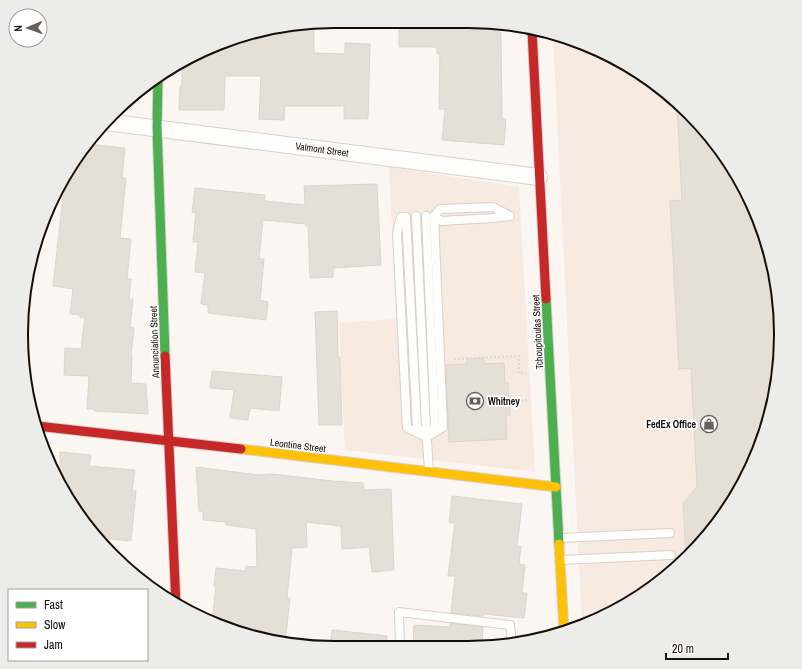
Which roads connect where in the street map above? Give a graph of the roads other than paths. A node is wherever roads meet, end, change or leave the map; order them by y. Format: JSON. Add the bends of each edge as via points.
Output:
{"nodes":[{"id":1,"x":532,"y":35,"type":"edge"},
{"id":2,"x":158,"y":84,"type":"edge"},
{"id":3,"x":113,"y":123,"type":"edge"},
{"id":4,"x":157,"y":127,"type":"junction"},
{"id":5,"x":539,"y":177,"type":"junction"},
{"id":6,"x":416,"y":216,"type":"dead end"},
{"id":7,"x":430,"y":216,"type":"junction"},
{"id":8,"x":404,"y":217,"type":"dead end"},
{"id":9,"x":42,"y":427,"type":"edge"},
{"id":10,"x":427,"y":437,"type":"junction"},
{"id":11,"x":168,"y":440,"type":"junction"},
{"id":12,"x":429,"y":472,"type":"junction"},
{"id":13,"x":556,"y":487,"type":"junction"},
{"id":14,"x":670,"y":533,"type":"dead end"},
{"id":15,"x":559,"y":538,"type":"junction"},
{"id":16,"x":671,"y":555,"type":"dead end"},
{"id":17,"x":560,"y":560,"type":"junction"},
{"id":18,"x":176,"y":596,"type":"edge"},
{"id":19,"x":564,"y":626,"type":"edge"},
{"id":20,"x":511,"y":637,"type":"edge"},
{"id":21,"x":400,"y":641,"type":"edge"}],
"edges":[{"from":1,"to":5,"type":"street","name":"Tchoupitoulas Street"},
{"from":2,"to":4,"type":"street","name":"Annunciation Street"},
{"from":3,"to":4,"type":"street","name":"Valmont Street"},
{"from":4,"to":5,"type":"street","name":"Valmont Street"},
{"from":4,"to":11,"type":"street","name":"Annunciation Street"},
{"from":5,"to":13,"type":"street","name":"Tchoupitoulas Street"},
{"from":6,"to":10,"type":"lane"},
{"from":7,"to":7,"type":"lane","via":[[440,221],[510,216],[493,207],[440,209]]},
{"from":7,"to":10,"type":"lane","via":[[435,427]]},
{"from":8,"to":10,"type":"lane","via":[[397,232],[408,428]]},
{"from":9,"to":11,"type":"street","name":"Leontine Street"},
{"from":10,"to":12,"type":"lane"},
{"from":11,"to":12,"type":"street","name":"Leontine Street"},
{"from":11,"to":18,"type":"street","name":"Annunciation Street"},
{"from":12,"to":13,"type":"street","name":"Leontine Street"},
{"from":13,"to":15,"type":"street","name":"Tchoupitoulas Street"},
{"from":14,"to":15,"type":"lane"},
{"from":15,"to":17,"type":"street","name":"Tchoupitoulas Street"},
{"from":16,"to":17,"type":"lane"},
{"from":17,"to":19,"type":"street","name":"Tchoupitoulas Street"},
{"from":20,"to":21,"type":"lane","via":[[510,625],[399,612]]}]}
